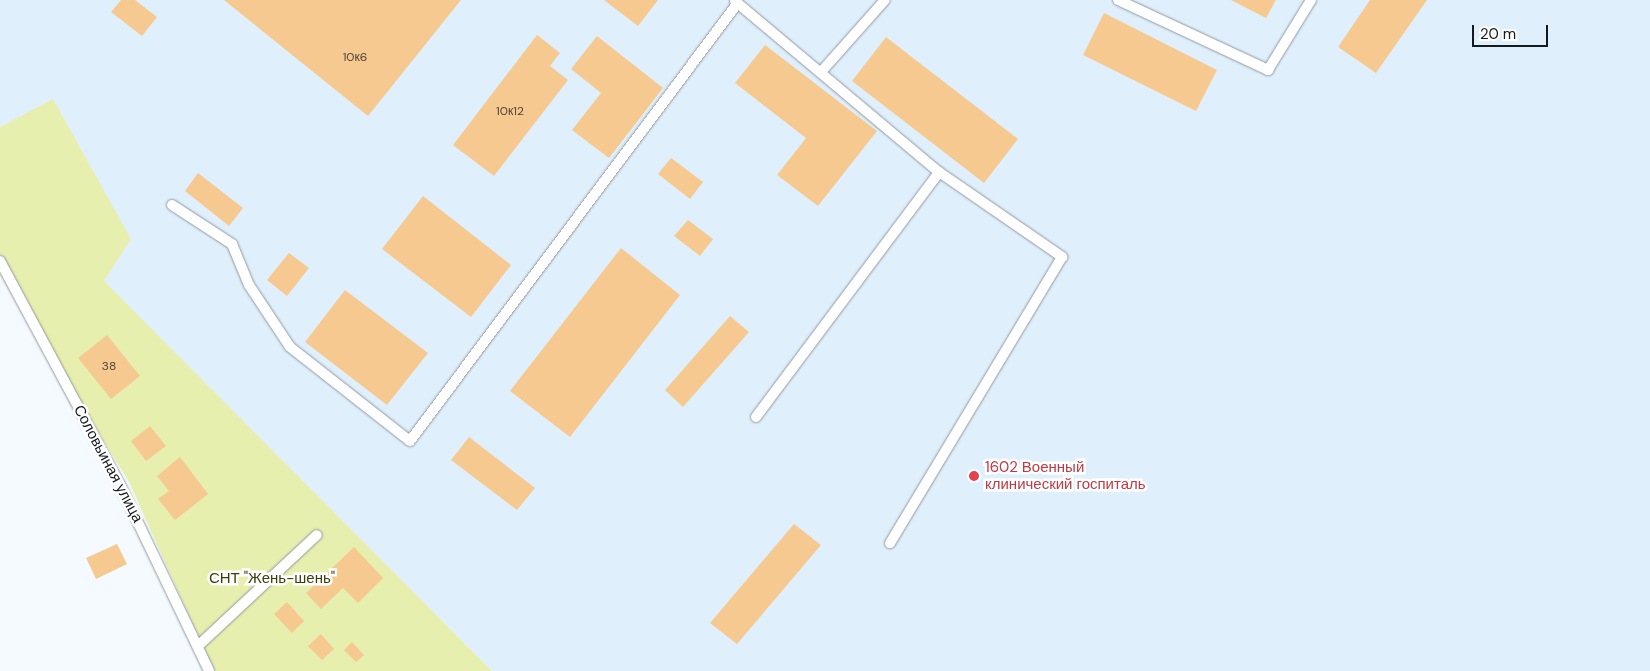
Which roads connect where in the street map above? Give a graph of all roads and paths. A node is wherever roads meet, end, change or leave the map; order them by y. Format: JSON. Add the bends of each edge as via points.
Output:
{"nodes":[{"id":1,"x":885,"y":0,"type":"edge"},
{"id":2,"x":1118,"y":0,"type":"edge"},
{"id":3,"x":1311,"y":0,"type":"edge"},
{"id":4,"x":736,"y":2,"type":"edge"},
{"id":5,"x":821,"y":72,"type":"junction"},
{"id":6,"x":939,"y":172,"type":"junction"},
{"id":7,"x":172,"y":205,"type":"dead end"},
{"id":8,"x":0,"y":261,"type":"edge"},
{"id":9,"x":756,"y":417,"type":"dead end"},
{"id":10,"x":317,"y":535,"type":"dead end"},
{"id":11,"x":890,"y":543,"type":"dead end"},
{"id":12,"x":199,"y":644,"type":"junction"},
{"id":13,"x":209,"y":671,"type":"edge"}],
"edges":[{"from":1,"to":5,"type":"lane"},
{"from":2,"to":3,"type":"lane","via":[[1268,70]]},
{"from":4,"to":5,"type":"lane"},
{"from":4,"to":7,"type":"lane","via":[[410,441],[290,347],[249,285],[232,244]]},
{"from":5,"to":6,"type":"lane"},
{"from":6,"to":9,"type":"lane"},
{"from":6,"to":11,"type":"lane","via":[[1062,257]]},
{"from":8,"to":12,"type":"lane","name":"Соловьиная улица"},
{"from":10,"to":12,"type":"lane"},
{"from":12,"to":13,"type":"lane","name":"Соловьиная улица"}]}
